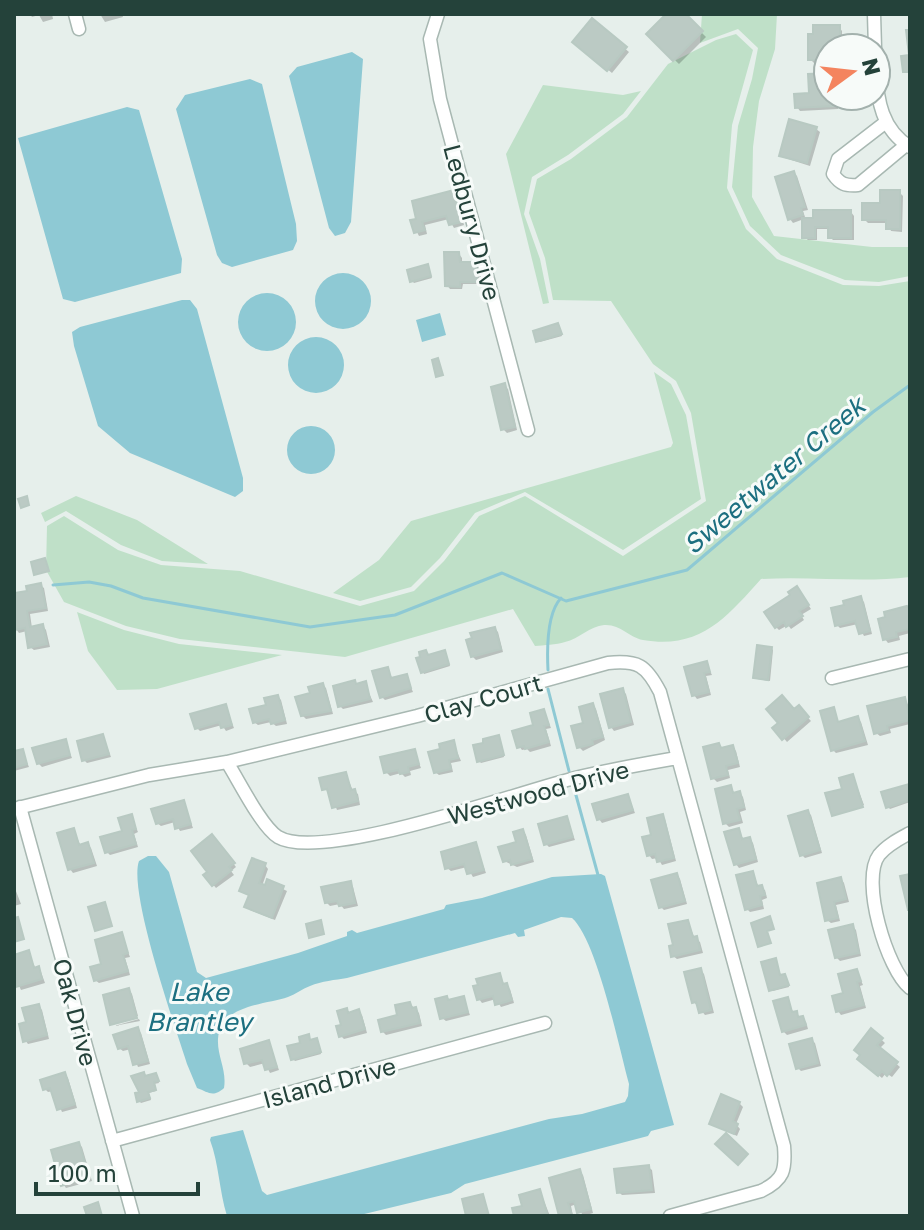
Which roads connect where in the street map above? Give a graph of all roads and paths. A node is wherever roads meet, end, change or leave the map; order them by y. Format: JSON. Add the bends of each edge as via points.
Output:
{"nodes":[{"id":1,"x":75,"y":14,"type":"edge"},
{"id":2,"x":438,"y":14,"type":"edge"},
{"id":3,"x":79,"y":29,"type":"dead end"},
{"id":4,"x":881,"y":112,"type":"edge"},
{"id":5,"x":886,"y":122,"type":"junction"},
{"id":6,"x":908,"y":146,"type":"edge"},
{"id":7,"x":528,"y":430,"type":"dead end"},
{"id":8,"x":910,"y":659,"type":"edge"},
{"id":9,"x":832,"y":678,"type":"dead end"},
{"id":10,"x":677,"y":758,"type":"junction"},
{"id":11,"x":227,"y":762,"type":"junction"},
{"id":12,"x":17,"y":808,"type":"edge"},
{"id":13,"x":910,"y":833,"type":"edge"},
{"id":14,"x":910,"y":988,"type":"edge"},
{"id":15,"x":545,"y":1023,"type":"dead end"},
{"id":16,"x":112,"y":1141,"type":"junction"},
{"id":17,"x":707,"y":1211,"type":"edge"},
{"id":18,"x":133,"y":1216,"type":"edge"},
{"id":19,"x":670,"y":1216,"type":"edge"}],
"edges":[{"from":1,"to":3,"type":"street"},
{"from":2,"to":7,"type":"street","name":"Ledbury Drive","via":[[430,39],[437,85]]},
{"from":4,"to":5,"type":"street"},
{"from":5,"to":6,"type":"street"},
{"from":5,"to":6,"type":"street","via":[[838,159],[833,174],[839,182],[858,185]]},
{"from":8,"to":9,"type":"street"},
{"from":10,"to":11,"type":"street","name":"Westwood Drive","via":[[576,778],[405,827],[317,843],[279,838],[266,827]]},
{"from":10,"to":11,"type":"street","name":"Clay Court","via":[[660,692],[640,665],[627,661]]},
{"from":10,"to":17,"type":"street","via":[[785,1160],[774,1185]]},
{"from":11,"to":12,"type":"street"},
{"from":12,"to":16,"type":"street","name":"Oak Drive"},
{"from":13,"to":14,"type":"street","via":[[878,856],[872,872],[889,959]]},
{"from":15,"to":16,"type":"street","name":"Island Drive"},
{"from":16,"to":18,"type":"street","name":"Oak Drive"},
{"from":17,"to":19,"type":"street"}]}
